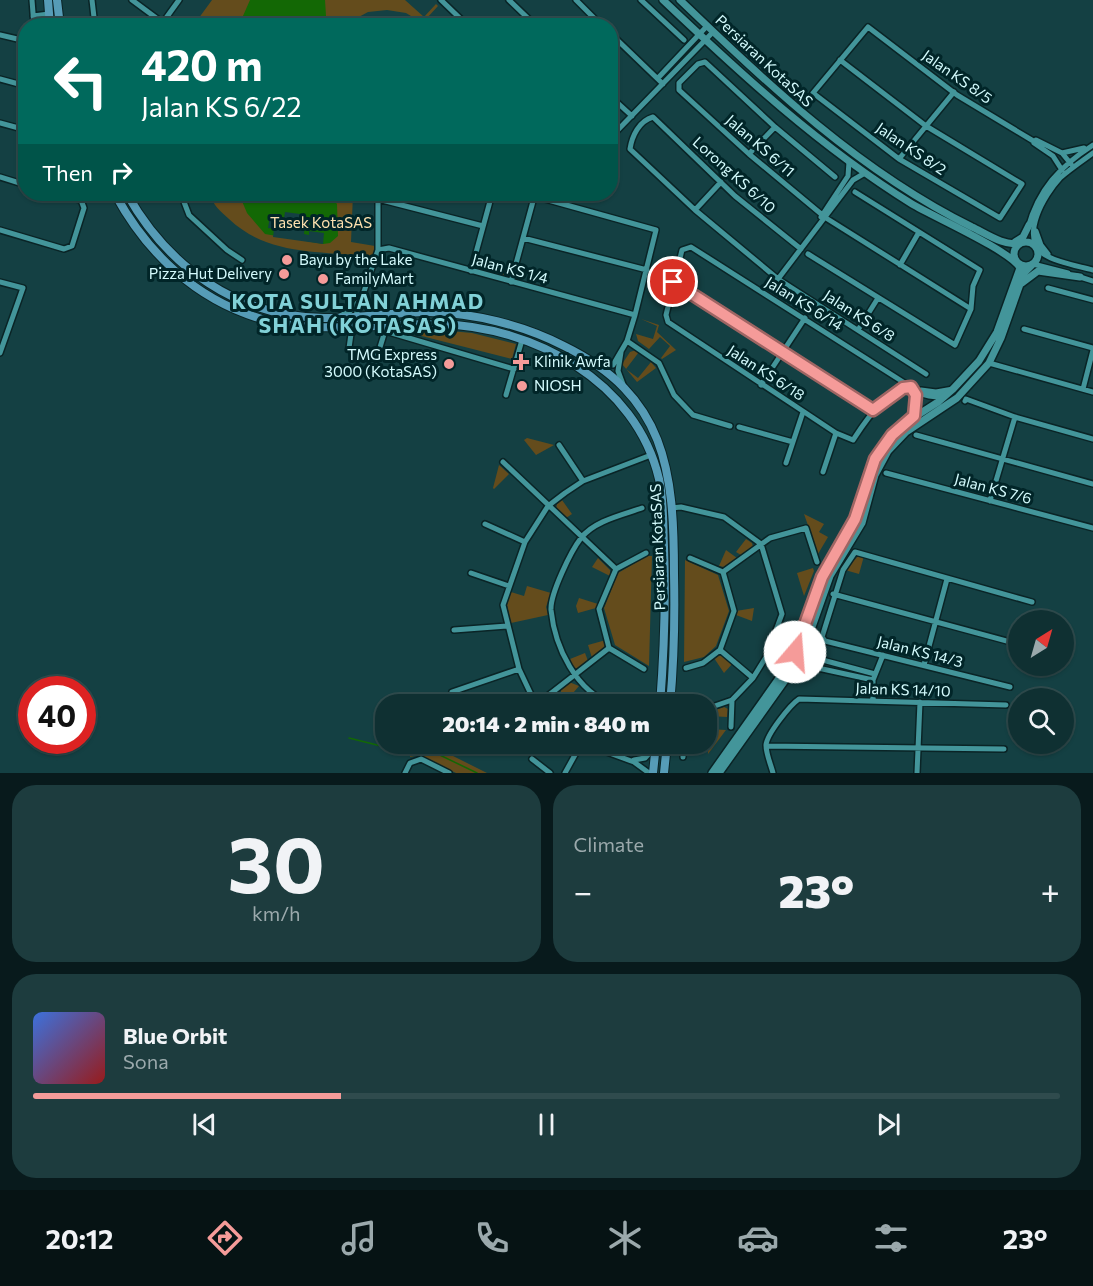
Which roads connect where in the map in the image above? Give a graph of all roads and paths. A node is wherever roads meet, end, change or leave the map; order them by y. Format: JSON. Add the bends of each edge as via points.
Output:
{"nodes":[{"id":1,"x":32,"y":0,"type":"edge"},
{"id":2,"x":48,"y":0,"type":"edge"},
{"id":3,"x":57,"y":0,"type":"edge"},
{"id":4,"x":92,"y":0,"type":"edge"},
{"id":5,"x":132,"y":0,"type":"edge"},
{"id":6,"x":179,"y":0,"type":"edge"},
{"id":7,"x":441,"y":0,"type":"edge"},
{"id":8,"x":509,"y":0,"type":"edge"},
{"id":9,"x":576,"y":0,"type":"edge"},
{"id":10,"x":641,"y":0,"type":"edge"},
{"id":11,"x":663,"y":0,"type":"edge"},
{"id":12,"x":680,"y":0,"type":"edge"},
{"id":13,"x":49,"y":14,"type":"junction"},
{"id":14,"x":33,"y":16,"type":"joint"},
{"id":15,"x":49,"y":18,"type":"edge"},
{"id":16,"x":59,"y":18,"type":"edge"},
{"id":17,"x":94,"y":18,"type":"edge"},
{"id":18,"x":154,"y":18,"type":"edge"},
{"id":19,"x":166,"y":18,"type":"edge"},
{"id":20,"x":460,"y":18,"type":"edge"},
{"id":21,"x":528,"y":18,"type":"edge"},
{"id":22,"x":594,"y":18,"type":"edge"},
{"id":23,"x":710,"y":29,"type":"junction"},
{"id":24,"x":0,"y":34,"type":"edge"},
{"id":25,"x":699,"y":35,"type":"junction"},
{"id":26,"x":18,"y":39,"type":"edge"},
{"id":27,"x":618,"y":40,"type":"edge"},
{"id":28,"x":684,"y":40,"type":"dead end"},
{"id":29,"x":705,"y":41,"type":"junction"},
{"id":30,"x":840,"y":60,"type":"junction"},
{"id":31,"x":658,"y":78,"type":"junction"},
{"id":32,"x":0,"y":79,"type":"edge"},
{"id":33,"x":18,"y":84,"type":"edge"},
{"id":34,"x":663,"y":84,"type":"junction"},
{"id":35,"x":954,"y":92,"type":"junction"},
{"id":36,"x":618,"y":103,"type":"edge"},
{"id":37,"x":632,"y":116,"type":"junction"},
{"id":38,"x":653,"y":117,"type":"joint"},
{"id":39,"x":0,"y":123,"type":"edge"},
{"id":40,"x":926,"y":126,"type":"junction"},
{"id":41,"x":775,"y":127,"type":"junction"},
{"id":42,"x":18,"y":128,"type":"edge"},
{"id":43,"x":618,"y":130,"type":"edge"},
{"id":44,"x":1035,"y":142,"type":"junction"},
{"id":45,"x":1090,"y":147,"type":"edge"},
{"id":46,"x":1062,"y":153,"type":"junction"},
{"id":47,"x":1093,"y":153,"type":"edge"},
{"id":48,"x":749,"y":154,"type":"junction"},
{"id":49,"x":899,"y":159,"type":"junction"},
{"id":50,"x":849,"y":162,"type":"junction"},
{"id":51,"x":1070,"y":162,"type":"junction"},
{"id":52,"x":1073,"y":168,"type":"junction"},
{"id":53,"x":1063,"y":171,"type":"junction"},
{"id":54,"x":865,"y":173,"type":"junction"},
{"id":55,"x":0,"y":177,"type":"edge"},
{"id":56,"x":835,"y":177,"type":"dead end"},
{"id":57,"x":721,"y":182,"type":"junction"},
{"id":58,"x":18,"y":183,"type":"edge"},
{"id":59,"x":855,"y":192,"type":"dead end"},
{"id":60,"x":81,"y":201,"type":"edge"},
{"id":61,"x":119,"y":201,"type":"edge"},
{"id":62,"x":132,"y":201,"type":"edge"},
{"id":63,"x":184,"y":201,"type":"edge"},
{"id":64,"x":378,"y":201,"type":"edge"},
{"id":65,"x":396,"y":201,"type":"edge"},
{"id":66,"x":490,"y":201,"type":"edge"},
{"id":67,"x":532,"y":201,"type":"edge"},
{"id":68,"x":556,"y":201,"type":"edge"},
{"id":69,"x":695,"y":210,"type":"junction"},
{"id":70,"x":823,"y":218,"type":"junction"},
{"id":71,"x":483,"y":226,"type":"junction"},
{"id":72,"x":1032,"y":226,"type":"junction"},
{"id":73,"x":0,"y":230,"type":"edge"},
{"id":74,"x":919,"y":232,"type":"junction"},
{"id":75,"x":523,"y":238,"type":"junction"},
{"id":76,"x":1001,"y":240,"type":"junction"},
{"id":77,"x":1019,"y":243,"type":"junction"},
{"id":78,"x":1036,"y":247,"type":"junction"},
{"id":79,"x":801,"y":249,"type":"junction"},
{"id":80,"x":994,"y":249,"type":"junction"},
{"id":81,"x":378,"y":250,"type":"junction"},
{"id":82,"x":808,"y":254,"type":"dead end"},
{"id":83,"x":1056,"y":259,"type":"junction"},
{"id":84,"x":242,"y":260,"type":"dead end"},
{"id":85,"x":1016,"y":262,"type":"junction"},
{"id":86,"x":900,"y":264,"type":"junction"},
{"id":87,"x":1033,"y":264,"type":"junction"},
{"id":88,"x":647,"y":270,"type":"junction"},
{"id":89,"x":1093,"y":270,"type":"edge"},
{"id":90,"x":471,"y":271,"type":"junction"},
{"id":91,"x":1080,"y":277,"type":"junction"},
{"id":92,"x":778,"y":279,"type":"junction"},
{"id":93,"x":1093,"y":280,"type":"edge"},
{"id":94,"x":0,"y":282,"type":"edge"},
{"id":95,"x":511,"y":282,"type":"junction"},
{"id":96,"x":673,"y":282,"type":"junction"},
{"id":97,"x":1017,"y":286,"type":"junction"},
{"id":98,"x":1048,"y":288,"type":"dead end"},
{"id":99,"x":362,"y":298,"type":"junction"},
{"id":100,"x":878,"y":298,"type":"junction"},
{"id":101,"x":1093,"y":300,"type":"edge"},
{"id":102,"x":971,"y":309,"type":"junction"},
{"id":103,"x":386,"y":315,"type":"junction"},
{"id":104,"x":635,"y":315,"type":"junction"},
{"id":105,"x":355,"y":317,"type":"junction"},
{"id":106,"x":337,"y":318,"type":"junction"},
{"id":107,"x":805,"y":318,"type":"junction"},
{"id":108,"x":352,"y":327,"type":"junction"},
{"id":109,"x":1024,"y":329,"type":"dead end"},
{"id":110,"x":858,"y":330,"type":"junction"},
{"id":111,"x":522,"y":340,"type":"junction"},
{"id":112,"x":627,"y":341,"type":"junction"},
{"id":113,"x":1093,"y":349,"type":"edge"},
{"id":114,"x":621,"y":352,"type":"junction"},
{"id":115,"x":783,"y":352,"type":"junction"},
{"id":116,"x":0,"y":353,"type":"edge"},
{"id":117,"x":989,"y":363,"type":"junction"},
{"id":118,"x":597,"y":364,"type":"junction"},
{"id":119,"x":514,"y":369,"type":"junction"},
{"id":120,"x":926,"y":374,"type":"dead end"},
{"id":121,"x":761,"y":385,"type":"junction"},
{"id":122,"x":624,"y":387,"type":"junction"},
{"id":123,"x":912,"y":388,"type":"junction"},
{"id":124,"x":1083,"y":389,"type":"junction"},
{"id":125,"x":951,"y":392,"type":"junction"},
{"id":126,"x":1093,"y":392,"type":"edge"},
{"id":127,"x":506,"y":395,"type":"dead end"},
{"id":128,"x":961,"y":400,"type":"junction"},
{"id":129,"x":873,"y":410,"type":"junction"},
{"id":130,"x":803,"y":412,"type":"junction"},
{"id":131,"x":1015,"y":417,"type":"junction"},
{"id":132,"x":912,"y":419,"type":"junction"},
{"id":133,"x":730,"y":426,"type":"dead end"},
{"id":134,"x":739,"y":427,"type":"dead end"},
{"id":135,"x":836,"y":434,"type":"junction"},
{"id":136,"x":916,"y":435,"type":"dead end"},
{"id":137,"x":1093,"y":439,"type":"edge"},
{"id":138,"x":793,"y":442,"type":"junction"},
{"id":139,"x":559,"y":445,"type":"dead end"},
{"id":140,"x":651,"y":455,"type":"junction"},
{"id":141,"x":1002,"y":459,"type":"junction"},
{"id":142,"x":503,"y":462,"type":"dead end"},
{"id":143,"x":786,"y":463,"type":"dead end"},
{"id":144,"x":823,"y":472,"type":"dead end"},
{"id":145,"x":886,"y":473,"type":"dead end"},
{"id":146,"x":583,"y":481,"type":"junction"},
{"id":147,"x":1093,"y":484,"type":"edge"},
{"id":148,"x":990,"y":501,"type":"junction"},
{"id":149,"x":548,"y":506,"type":"junction"},
{"id":150,"x":673,"y":507,"type":"junction"},
{"id":151,"x":642,"y":508,"type":"dead end"},
{"id":152,"x":663,"y":508,"type":"junction"},
{"id":153,"x":485,"y":524,"type":"dead end"},
{"id":154,"x":1093,"y":528,"type":"edge"},
{"id":155,"x":582,"y":537,"type":"junction"},
{"id":156,"x":525,"y":542,"type":"junction"},
{"id":157,"x":761,"y":544,"type":"junction"},
{"id":158,"x":646,"y":553,"type":"dead end"},
{"id":159,"x":690,"y":558,"type":"dead end"},
{"id":160,"x":817,"y":562,"type":"dead end"},
{"id":161,"x":616,"y":569,"type":"junction"},
{"id":162,"x":723,"y":572,"type":"junction"},
{"id":163,"x":471,"y":573,"type":"dead end"},
{"id":164,"x":947,"y":579,"type":"junction"},
{"id":165,"x":509,"y":585,"type":"junction"},
{"id":166,"x":833,"y":594,"type":"junction"},
{"id":167,"x":1032,"y":603,"type":"dead end"},
{"id":168,"x":935,"y":622,"type":"junction"},
{"id":169,"x":507,"y":626,"type":"junction"},
{"id":170,"x":454,"y":630,"type":"dead end"},
{"id":171,"x":1008,"y":641,"type":"edge"},
{"id":172,"x":609,"y":648,"type":"junction"},
{"id":173,"x":720,"y":650,"type":"junction"},
{"id":174,"x":799,"y":654,"type":"junction"},
{"id":175,"x":883,"y":655,"type":"junction"},
{"id":176,"x":794,"y":662,"type":"junction"},
{"id":177,"x":924,"y":665,"type":"junction"},
{"id":178,"x":686,"y":668,"type":"dead end"},
{"id":179,"x":519,"y":669,"type":"junction"},
{"id":180,"x":644,"y":669,"type":"dead end"},
{"id":181,"x":574,"y":676,"type":"junction"},
{"id":182,"x":874,"y":677,"type":"junction"},
{"id":183,"x":753,"y":678,"type":"junction"},
{"id":184,"x":1010,"y":687,"type":"dead end"},
{"id":185,"x":452,"y":692,"type":"dead end"},
{"id":186,"x":531,"y":694,"type":"edge"},
{"id":187,"x":550,"y":694,"type":"edge"},
{"id":188,"x":594,"y":694,"type":"edge"},
{"id":189,"x":660,"y":694,"type":"edge"},
{"id":190,"x":671,"y":694,"type":"edge"},
{"id":191,"x":732,"y":700,"type":"junction"},
{"id":192,"x":873,"y":700,"type":"junction"},
{"id":193,"x":920,"y":702,"type":"junction"},
{"id":194,"x":717,"y":705,"type":"edge"},
{"id":195,"x":1006,"y":705,"type":"dead end"},
{"id":196,"x":731,"y":727,"type":"dead end"},
{"id":197,"x":766,"y":746,"type":"junction"},
{"id":198,"x":918,"y":748,"type":"junction"},
{"id":199,"x":1004,"y":749,"type":"dead end"},
{"id":200,"x":577,"y":754,"type":"edge"},
{"id":201,"x":612,"y":754,"type":"edge"},
{"id":202,"x":648,"y":754,"type":"edge"},
{"id":203,"x":654,"y":754,"type":"edge"},
{"id":204,"x":666,"y":754,"type":"edge"},
{"id":205,"x":683,"y":754,"type":"edge"},
{"id":206,"x":683,"y":757,"type":"dead end"},
{"id":207,"x":532,"y":759,"type":"dead end"},
{"id":208,"x":629,"y":760,"type":"junction"},
{"id":209,"x":665,"y":771,"type":"edge"},
{"id":210,"x":405,"y":773,"type":"edge"},
{"id":211,"x":448,"y":773,"type":"edge"},
{"id":212,"x":550,"y":773,"type":"edge"},
{"id":213,"x":565,"y":773,"type":"edge"},
{"id":214,"x":651,"y":773,"type":"edge"},
{"id":215,"x":712,"y":773,"type":"edge"},
{"id":216,"x":719,"y":773,"type":"edge"},
{"id":217,"x":773,"y":773,"type":"edge"},
{"id":218,"x":917,"y":773,"type":"edge"}],
"edges":[{"from":1,"to":14,"type":"street"},
{"from":2,"to":13,"type":"main road"},
{"from":3,"to":16,"type":"main road"},
{"from":4,"to":17,"type":"street"},
{"from":5,"to":18,"type":"street"},
{"from":6,"to":19,"type":"street"},
{"from":7,"to":20,"type":"street"},
{"from":8,"to":21,"type":"street"},
{"from":9,"to":22,"type":"street"},
{"from":10,"to":28,"type":"street"},
{"from":11,"to":25,"type":"street","name":"Persiaran KotaSAS"},
{"from":12,"to":23,"type":"street","name":"Persiaran KotaSAS"},
{"from":13,"to":14,"type":"street"},
{"from":13,"to":15,"type":"main road"},
{"from":23,"to":25,"type":"street"},
{"from":23,"to":29,"type":"street"},
{"from":23,"to":76,"type":"street","name":"Persiaran KotaSAS","via":[[805,117],[879,172],[937,208]]},
{"from":24,"to":26,"type":"street"},
{"from":25,"to":29,"type":"street","name":"Persiaran KotaSAS"},
{"from":25,"to":31,"type":"street"},
{"from":27,"to":31,"type":"street"},
{"from":29,"to":34,"type":"street"},
{"from":29,"to":50,"type":"street","name":"Persiaran KotaSAS","via":[[781,110]]},
{"from":30,"to":35,"type":"street","name":"Jalan KS 8/5","via":[[868,27]]},
{"from":30,"to":40,"type":"street"},
{"from":30,"to":49,"type":"street","name":"Jalan KS 8/2","via":[[813,93]]},
{"from":31,"to":34,"type":"street"},
{"from":32,"to":33,"type":"street"},
{"from":34,"to":37,"type":"street"},
{"from":35,"to":40,"type":"street"},
{"from":35,"to":44,"type":"street","name":"Jalan KS 8/5"},
{"from":36,"to":37,"type":"street"},
{"from":37,"to":43,"type":"street"},
{"from":38,"to":57,"type":"street","name":"Lorong KS 6/10"},
{"from":38,"to":69,"type":"street","name":"Jalan KS 6/8","via":[[646,119],[632,136],[630,149]]},
{"from":39,"to":42,"type":"street"},
{"from":40,"to":49,"type":"street"},
{"from":40,"to":49,"type":"street","name":"Jalan KS 8/2","via":[[1022,184],[1000,218]]},
{"from":41,"to":48,"type":"street"},
{"from":41,"to":48,"type":"street","name":"Jalan KS 6/11","via":[[705,62],[679,83],[679,90]]},
{"from":41,"to":56,"type":"street"},
{"from":44,"to":46,"type":"street"},
{"from":44,"to":53,"type":"street","via":[[1053,156]]},
{"from":45,"to":46,"type":"street"},
{"from":45,"to":51,"type":"street"},
{"from":46,"to":51,"type":"street"},
{"from":47,"to":52,"type":"street"},
{"from":48,"to":70,"type":"street","name":"Jalan KS 6/11"},
{"from":50,"to":54,"type":"street","name":"Persiaran KotaSAS"},
{"from":50,"to":70,"type":"street","via":[[848,176]]},
{"from":51,"to":52,"type":"street"},
{"from":51,"to":53,"type":"street"},
{"from":52,"to":53,"type":"street"},
{"from":53,"to":72,"type":"street","via":[[1040,197]]},
{"from":54,"to":70,"type":"street","via":[[853,180]]},
{"from":54,"to":80,"type":"street","name":"Persiaran KotaSAS"},
{"from":55,"to":58,"type":"street"},
{"from":57,"to":69,"type":"street"},
{"from":57,"to":79,"type":"street","name":"Lorong KS 6/10"},
{"from":59,"to":74,"type":"street"},
{"from":60,"to":73,"type":"street","via":[[84,208],[72,246],[64,249]]},
{"from":61,"to":108,"type":"main road","name":"Persiaran KotaSAS","via":[[150,247],[207,294],[247,314],[278,323]]},
{"from":62,"to":106,"type":"main road","name":"Persiaran KotaSAS","via":[[160,244],[213,286],[273,311]]},
{"from":63,"to":84,"type":"street","via":[[189,215]]},
{"from":64,"to":81,"type":"street"},
{"from":65,"to":71,"type":"street"},
{"from":66,"to":71,"type":"street"},
{"from":67,"to":75,"type":"street"},
{"from":68,"to":88,"type":"street","via":[[651,227],[656,231]]},
{"from":69,"to":92,"type":"street","name":"Jalan KS 6/8"},
{"from":70,"to":79,"type":"street"},
{"from":70,"to":86,"type":"street","name":"Jalan KS 6/11"},
{"from":71,"to":90,"type":"street"},
{"from":72,"to":76,"type":"street","via":[[1017,241]]},
{"from":72,"to":77,"type":"street"},
{"from":72,"to":78,"type":"street"},
{"from":72,"to":83,"type":"street","via":[[1041,245]]},
{"from":74,"to":86,"type":"street"},
{"from":74,"to":102,"type":"street","via":[[980,270],[973,286]]},
{"from":75,"to":88,"type":"street"},
{"from":75,"to":95,"type":"street"},
{"from":76,"to":77,"type":"street","name":"Persiaran KotaSAS"},
{"from":77,"to":78,"type":"street","name":"Persiaran KotaSAS","via":[[1026,241]]},
{"from":77,"to":85,"type":"street","via":[[1014,252]]},
{"from":78,"to":83,"type":"street","name":"Persiaran KotaSAS"},
{"from":78,"to":87,"type":"street","via":[[1038,258]]},
{"from":79,"to":92,"type":"street"},
{"from":80,"to":85,"type":"street","name":"Persiaran KotaSAS"},
{"from":80,"to":97,"type":"street","via":[[1015,265]]},
{"from":81,"to":90,"type":"street","name":"Jalan KS 1/4","via":[[389,248]]},
{"from":81,"to":99,"type":"street"},
{"from":82,"to":100,"type":"street"},
{"from":83,"to":89,"type":"street","name":"Persiaran KotaSAS"},
{"from":85,"to":87,"type":"street","name":"Persiaran KotaSAS"},
{"from":85,"to":97,"type":"street","via":[[1020,270]]},
{"from":86,"to":102,"type":"street","name":"Jalan KS 6/11"},
{"from":87,"to":91,"type":"street","name":"Persiaran KotaSAS"},
{"from":87,"to":97,"type":"street"},
{"from":88,"to":104,"type":"street"},
{"from":90,"to":95,"type":"street","name":"Jalan KS 1/4"},
{"from":91,"to":93,"type":"street","name":"Persiaran KotaSAS"},
{"from":91,"to":97,"type":"street","via":[[1038,271]]},
{"from":92,"to":110,"type":"street","name":"Jalan KS 6/8"},
{"from":94,"to":116,"type":"street","via":[[23,288]]},
{"from":95,"to":104,"type":"street","name":"Jalan KS 1/4"},
{"from":96,"to":107,"type":"street","name":"Jalan KS 6/14","via":[[682,250],[691,247]]},
{"from":96,"to":115,"type":"street"},
{"from":96,"to":121,"type":"street","name":"Jalan KS 6/18","via":[[668,322]]},
{"from":97,"to":117,"type":"street"},
{"from":97,"to":125,"type":"street","via":[[992,343]]},
{"from":98,"to":101,"type":"street"},
{"from":99,"to":103,"type":"street","via":[[371,311]]},
{"from":99,"to":105,"type":"street"},
{"from":99,"to":106,"type":"street"},
{"from":100,"to":102,"type":"street","via":[[955,345]]},
{"from":100,"to":110,"type":"street"},
{"from":103,"to":105,"type":"main road","name":"Persiaran KotaSAS"},
{"from":103,"to":118,"type":"main road","name":"Persiaran KotaSAS","via":[[428,312],[491,321],[540,335]]},
{"from":104,"to":112,"type":"street"},
{"from":105,"to":106,"type":"main road","name":"Persiaran KotaSAS"},
{"from":105,"to":108,"type":"street"},
{"from":107,"to":115,"type":"street"},
{"from":107,"to":123,"type":"street","name":"Jalan KS 6/14"},
{"from":108,"to":111,"type":"main road","name":"Persiaran KotaSAS","via":[[441,324]]},
{"from":108,"to":119,"type":"street","via":[[349,348],[377,357],[385,331]]},
{"from":109,"to":113,"type":"street"},
{"from":110,"to":120,"type":"street","name":"Jalan KS 6/8"},
{"from":111,"to":119,"type":"street"},
{"from":111,"to":140,"type":"main road","name":"Persiaran KotaSAS","via":[[575,364],[606,387]]},
{"from":112,"to":114,"type":"street"},
{"from":112,"to":133,"type":"street","via":[[659,363],[674,395],[693,415]]},
{"from":113,"to":124,"type":"street"},
{"from":114,"to":118,"type":"street","via":[[613,365]]},
{"from":114,"to":122,"type":"street","via":[[617,368]]},
{"from":115,"to":121,"type":"street"},
{"from":115,"to":129,"type":"street"},
{"from":117,"to":124,"type":"street"},
{"from":117,"to":128,"type":"street"},
{"from":118,"to":122,"type":"main road","name":"Persiaran KotaSAS"},
{"from":119,"to":127,"type":"street"},
{"from":121,"to":130,"type":"street","name":"Jalan KS 6/18"},
{"from":122,"to":150,"type":"main road","name":"Persiaran KotaSAS","via":[[659,443]]},
{"from":123,"to":125,"type":"street","via":[[930,396]]},
{"from":123,"to":129,"type":"street","via":[[903,388]]},
{"from":123,"to":132,"type":"street","via":[[916,402]]},
{"from":124,"to":126,"type":"street"},
{"from":125,"to":128,"type":"street"},
{"from":125,"to":132,"type":"street"},
{"from":128,"to":131,"type":"street"},
{"from":128,"to":174,"type":"street","via":[[906,432],[888,451],[875,475],[866,514],[830,576]]},
{"from":129,"to":135,"type":"street","name":"Jalan KS 6/18","via":[[854,440]]},
{"from":130,"to":135,"type":"street","name":"Jalan KS 6/18"},
{"from":130,"to":138,"type":"street"},
{"from":131,"to":137,"type":"street"},
{"from":131,"to":141,"type":"street"},
{"from":132,"to":174,"type":"street","via":[[892,435],[875,459],[855,519],[822,577]]},
{"from":134,"to":138,"type":"street"},
{"from":135,"to":144,"type":"street"},
{"from":136,"to":141,"type":"street"},
{"from":138,"to":143,"type":"street"},
{"from":139,"to":146,"type":"street"},
{"from":140,"to":146,"type":"street"},
{"from":140,"to":152,"type":"main road","name":"Persiaran KotaSAS"},
{"from":141,"to":147,"type":"street"},
{"from":141,"to":148,"type":"street"},
{"from":142,"to":149,"type":"street"},
{"from":145,"to":148,"type":"street","name":"Jalan KS 7/6"},
{"from":146,"to":149,"type":"street"},
{"from":148,"to":154,"type":"street","name":"Jalan KS 7/6"},
{"from":149,"to":155,"type":"street"},
{"from":149,"to":156,"type":"street"},
{"from":150,"to":152,"type":"street"},
{"from":150,"to":157,"type":"street","via":[[724,517]]},
{"from":150,"to":190,"type":"main road","name":"Persiaran KotaSAS"},
{"from":151,"to":155,"type":"street","via":[[606,520]]},
{"from":152,"to":189,"type":"main road","name":"Persiaran KotaSAS","via":[[665,584]]},
{"from":153,"to":156,"type":"street"},
{"from":155,"to":161,"type":"street"},
{"from":155,"to":181,"type":"street","via":[[566,563],[551,608],[560,645]]},
{"from":156,"to":165,"type":"street"},
{"from":157,"to":160,"type":"street","via":[[806,528]]},
{"from":157,"to":162,"type":"street"},
{"from":157,"to":183,"type":"street","via":[[782,614],[766,657]]},
{"from":158,"to":161,"type":"street"},
{"from":159,"to":162,"type":"street"},
{"from":161,"to":172,"type":"street","via":[[599,609]]},
{"from":162,"to":173,"type":"street","via":[[734,611]]},
{"from":163,"to":165,"type":"street"},
{"from":164,"to":166,"type":"street","via":[[855,552]]},
{"from":164,"to":167,"type":"street"},
{"from":164,"to":168,"type":"street"},
{"from":165,"to":169,"type":"street","via":[[504,605]]},
{"from":166,"to":168,"type":"street"},
{"from":166,"to":175,"type":"street","name":"Jalan KS 14/3","via":[[822,637],[825,641]]},
{"from":168,"to":171,"type":"street"},
{"from":168,"to":177,"type":"street"},
{"from":169,"to":170,"type":"street"},
{"from":169,"to":179,"type":"street"},
{"from":172,"to":180,"type":"street"},
{"from":172,"to":181,"type":"street"},
{"from":173,"to":178,"type":"street","via":[[703,663]]},
{"from":173,"to":183,"type":"street"},
{"from":174,"to":176,"type":"street"},
{"from":174,"to":182,"type":"street"},
{"from":175,"to":177,"type":"street","name":"Jalan KS 14/3"},
{"from":175,"to":182,"type":"street"},
{"from":176,"to":182,"type":"street"},
{"from":176,"to":215,"type":"street"},
{"from":176,"to":216,"type":"street"},
{"from":177,"to":184,"type":"street","name":"Jalan KS 14/3"},
{"from":179,"to":185,"type":"street"},
{"from":179,"to":186,"type":"street"},
{"from":181,"to":187,"type":"street"},
{"from":181,"to":188,"type":"street"},
{"from":182,"to":192,"type":"street"},
{"from":183,"to":191,"type":"street"},
{"from":191,"to":194,"type":"street"},
{"from":191,"to":196,"type":"street"},
{"from":192,"to":193,"type":"street","name":"Jalan KS 14/10"},
{"from":192,"to":197,"type":"street","name":"Jalan KS 14/10","via":[[799,699]]},
{"from":193,"to":195,"type":"street","name":"Jalan KS 14/10"},
{"from":193,"to":198,"type":"street"},
{"from":197,"to":198,"type":"street"},
{"from":197,"to":217,"type":"street"},
{"from":198,"to":199,"type":"street"},
{"from":198,"to":218,"type":"street"},
{"from":200,"to":213,"type":"street"},
{"from":201,"to":208,"type":"street"},
{"from":202,"to":208,"type":"street"},
{"from":203,"to":214,"type":"main road"},
{"from":204,"to":209,"type":"main road"},
{"from":205,"to":206,"type":"street"},
{"from":207,"to":212,"type":"street"},
{"from":208,"to":214,"type":"street"},
{"from":210,"to":211,"type":"street","via":[[410,763],[421,759]]}]}
